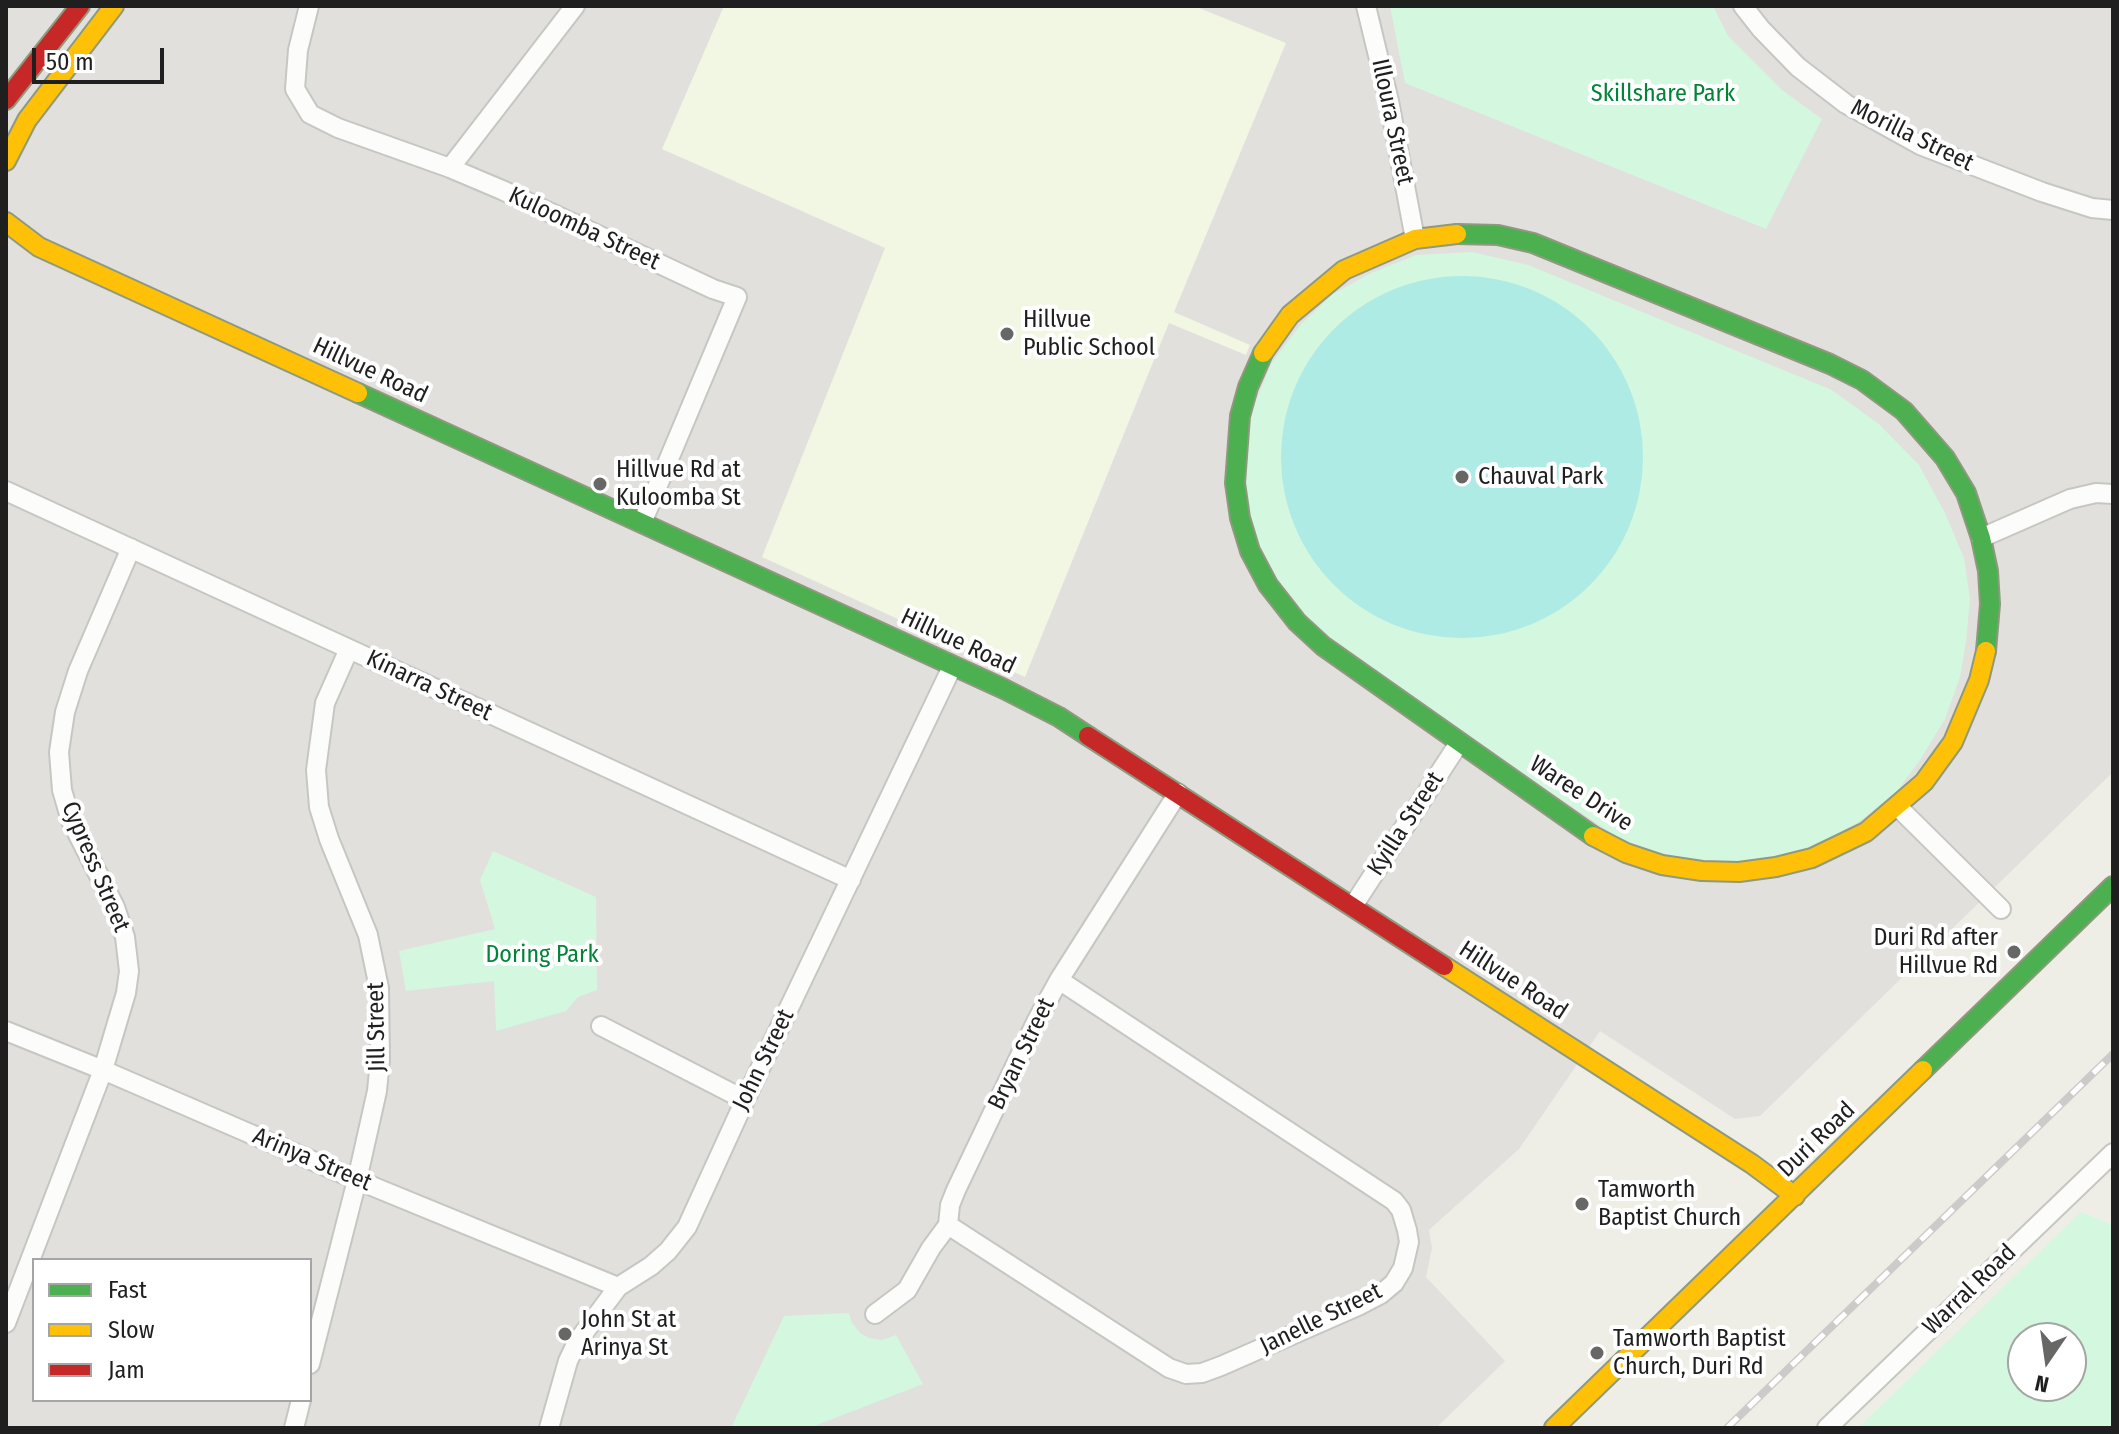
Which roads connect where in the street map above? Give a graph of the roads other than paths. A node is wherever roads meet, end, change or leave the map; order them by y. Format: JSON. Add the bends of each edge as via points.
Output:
{"nodes":[{"id":1,"x":80,"y":6,"type":"edge"},
{"id":2,"x":114,"y":6,"type":"edge"},
{"id":3,"x":309,"y":6,"type":"edge"},
{"id":4,"x":575,"y":6,"type":"edge"},
{"id":5,"x":1366,"y":6,"type":"edge"},
{"id":6,"x":1743,"y":6,"type":"edge"},
{"id":7,"x":6,"y":100,"type":"edge"},
{"id":8,"x":6,"y":161,"type":"edge"},
{"id":9,"x":450,"y":168,"type":"junction"},
{"id":10,"x":2113,"y":210,"type":"edge"},
{"id":11,"x":6,"y":222,"type":"edge"},
{"id":12,"x":1415,"y":239,"type":"junction"},
{"id":13,"x":6,"y":240,"type":"edge"},
{"id":14,"x":39,"y":247,"type":"junction"},
{"id":15,"x":6,"y":491,"type":"edge"},
{"id":16,"x":2113,"y":494,"type":"edge"},
{"id":17,"x":642,"y":523,"type":"junction"},
{"id":18,"x":1981,"y":538,"type":"junction"},
{"id":19,"x":131,"y":548,"type":"junction"},
{"id":20,"x":349,"y":649,"type":"junction"},
{"id":21,"x":952,"y":667,"type":"junction"},
{"id":22,"x":1459,"y":743,"type":"junction"},
{"id":23,"x":1178,"y":793,"type":"junction"},
{"id":24,"x":1898,"y":807,"type":"junction"},
{"id":25,"x":851,"y":880,"type":"junction"},
{"id":26,"x":2113,"y":886,"type":"edge"},
{"id":27,"x":1353,"y":906,"type":"junction"},
{"id":28,"x":2001,"y":909,"type":"dead end"},
{"id":29,"x":1059,"y":980,"type":"junction"},
{"id":30,"x":601,"y":1026,"type":"dead end"},
{"id":31,"x":6,"y":1031,"type":"edge"},
{"id":32,"x":103,"y":1070,"type":"junction"},
{"id":33,"x":745,"y":1100,"type":"junction"},
{"id":34,"x":2113,"y":1153,"type":"edge"},
{"id":35,"x":357,"y":1180,"type":"junction"},
{"id":36,"x":1795,"y":1196,"type":"junction"},
{"id":37,"x":948,"y":1225,"type":"junction"},
{"id":38,"x":618,"y":1287,"type":"junction"},
{"id":39,"x":875,"y":1314,"type":"dead end"},
{"id":40,"x":6,"y":1323,"type":"edge"},
{"id":41,"x":312,"y":1356,"type":"edge"},
{"id":42,"x":300,"y":1402,"type":"edge"},
{"id":43,"x":294,"y":1428,"type":"edge"},
{"id":44,"x":549,"y":1428,"type":"edge"},
{"id":45,"x":1554,"y":1428,"type":"edge"},
{"id":46,"x":1827,"y":1428,"type":"edge"}],
"edges":[{"from":1,"to":7,"type":"street"},
{"from":2,"to":8,"type":"street","via":[[27,120]]},
{"from":3,"to":9,"type":"street","name":"Kuloomba Street","via":[[295,89],[310,114]]},
{"from":4,"to":9,"type":"street"},
{"from":5,"to":12,"type":"street","name":"Illoura Street"},
{"from":6,"to":10,"type":"street","name":"Morilla Street","via":[[1798,67],[1846,104],[1920,145],[2042,192]]},
{"from":9,"to":17,"type":"street","name":"Kuloomba Street","via":[[737,297]]},
{"from":11,"to":14,"type":"street","name":"Hillvue Road"},
{"from":12,"to":18,"type":"street","name":"Waree Drive","via":[[1498,235],[1533,243],[1862,380],[1904,411],[1945,458],[1966,493]]},
{"from":12,"to":22,"type":"street","name":"Waree Drive","via":[[1344,270],[1290,315],[1266,347],[1240,416],[1235,483],[1250,551],[1297,622]]},
{"from":13,"to":14,"type":"street","name":"Hillvue Road"},
{"from":14,"to":17,"type":"street","name":"Hillvue Road"},
{"from":15,"to":19,"type":"street","name":"Kinarra Street"},
{"from":16,"to":18,"type":"street","via":[[2070,499]]},
{"from":17,"to":21,"type":"street","name":"Hillvue Road"},
{"from":18,"to":24,"type":"street","name":"Waree Drive","via":[[1990,604],[1979,680],[1953,742]]},
{"from":19,"to":20,"type":"street","name":"Kinarra Street"},
{"from":19,"to":32,"type":"street","name":"Cypress Street","via":[[78,671],[59,752],[71,821],[125,937],[126,993]]},
{"from":20,"to":25,"type":"street","name":"Kinarra Street"},
{"from":20,"to":35,"type":"street","name":"Jill Street","via":[[325,703],[316,770],[319,807],[368,935],[379,988],[380,1068]]},
{"from":21,"to":23,"type":"street","name":"Hillvue Road","via":[[1059,717]]},
{"from":21,"to":25,"type":"street","name":"John Street"},
{"from":22,"to":24,"type":"street","name":"Waree Drive","via":[[1601,840],[1662,865],[1702,871],[1739,872],[1812,858],[1866,832]]},
{"from":22,"to":27,"type":"street","name":"Kyilla Street"},
{"from":23,"to":27,"type":"street","name":"Hillvue Road"},
{"from":23,"to":29,"type":"street","name":"Bryan Street"},
{"from":24,"to":28,"type":"street"},
{"from":25,"to":33,"type":"street","name":"John Street"},
{"from":26,"to":36,"type":"street","name":"Duri Road"},
{"from":27,"to":36,"type":"street","name":"Hillvue Road"},
{"from":29,"to":37,"type":"street","name":"Bryan Street","via":[[956,1190]]},
{"from":29,"to":37,"type":"street","name":"Janelle Street","via":[[1394,1201],[1409,1242],[1403,1268],[1388,1289],[1358,1306],[1212,1370],[1186,1374]]},
{"from":30,"to":33,"type":"street"},
{"from":31,"to":32,"type":"street","name":"Arinya Street"},
{"from":32,"to":35,"type":"street","name":"Arinya Street"},
{"from":32,"to":40,"type":"street","name":"Cypress Street"},
{"from":33,"to":38,"type":"street","name":"John Street","via":[[687,1227],[651,1266]]},
{"from":34,"to":46,"type":"street","name":"Warral Road"},
{"from":35,"to":38,"type":"street","name":"Arinya Street"},
{"from":35,"to":41,"type":"street","name":"Jill Street"},
{"from":36,"to":45,"type":"street","name":"Duri Road"},
{"from":37,"to":39,"type":"street","name":"Bryan Street","via":[[907,1290]]},
{"from":38,"to":44,"type":"street","name":"John Street","via":[[577,1342]]},
{"from":42,"to":43,"type":"street"}]}
